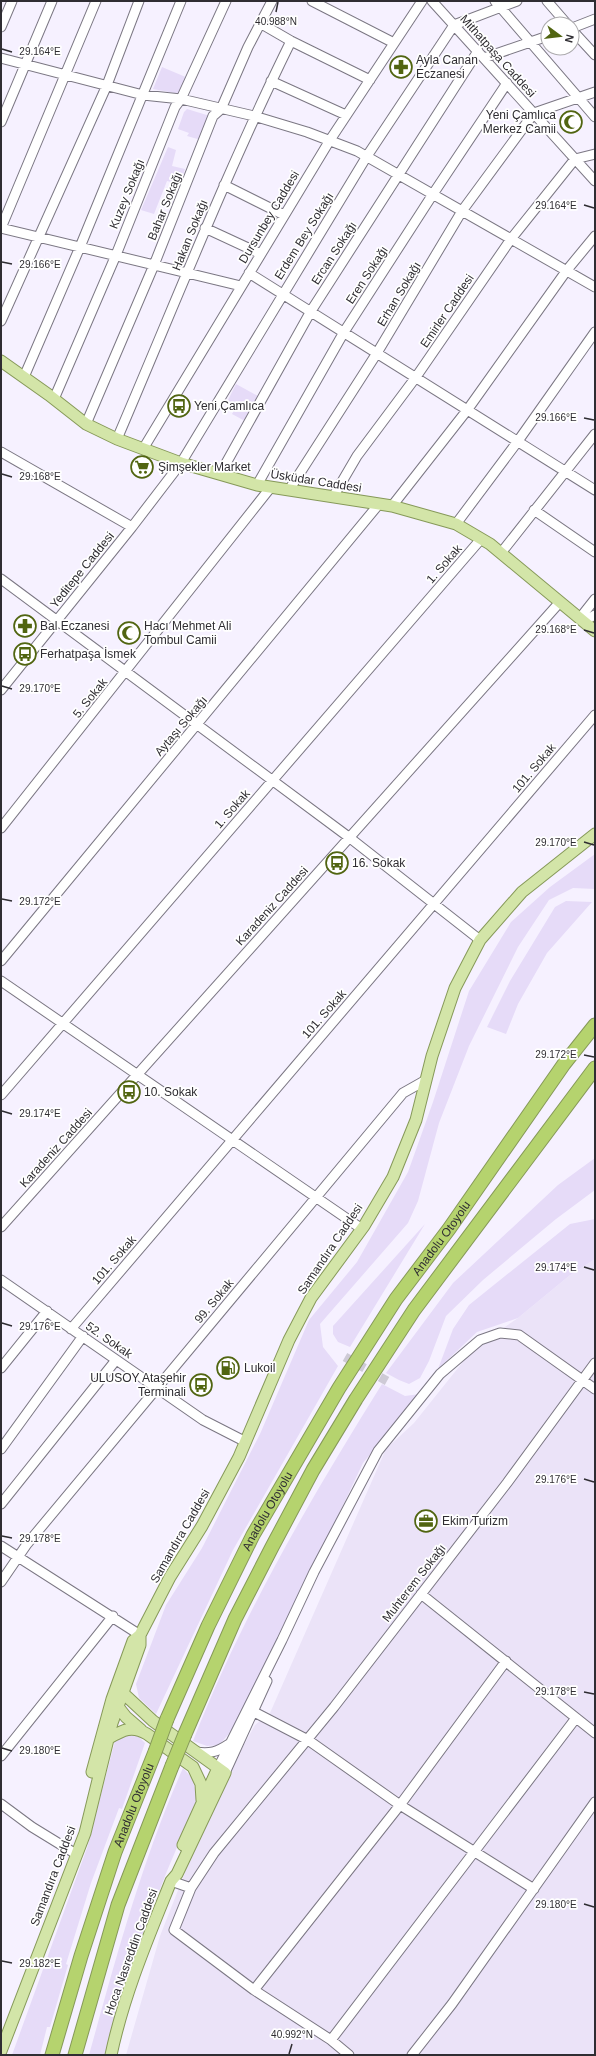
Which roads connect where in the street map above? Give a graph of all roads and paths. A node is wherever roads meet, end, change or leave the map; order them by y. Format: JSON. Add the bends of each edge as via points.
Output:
{"nodes":[{"id":1,"x":12,"y":1,"type":"edge"},
{"id":2,"x":52,"y":1,"type":"edge"},
{"id":3,"x":96,"y":1,"type":"edge"},
{"id":4,"x":139,"y":1,"type":"edge"},
{"id":5,"x":181,"y":1,"type":"edge"},
{"id":6,"x":226,"y":1,"type":"edge"},
{"id":7,"x":272,"y":1,"type":"edge"},
{"id":8,"x":312,"y":1,"type":"edge"},
{"id":9,"x":422,"y":1,"type":"edge"},
{"id":10,"x":432,"y":1,"type":"edge"},
{"id":11,"x":517,"y":1,"type":"edge"},
{"id":12,"x":547,"y":1,"type":"edge"},
{"id":13,"x":498,"y":4,"type":"edge"},
{"id":14,"x":560,"y":16,"type":"edge"},
{"id":15,"x":595,"y":19,"type":"edge"},
{"id":16,"x":260,"y":23,"type":"junction"},
{"id":17,"x":454,"y":25,"type":"junction"},
{"id":18,"x":580,"y":26,"type":"edge"},
{"id":19,"x":1,"y":28,"type":"edge"},
{"id":20,"x":540,"y":38,"type":"edge"},
{"id":21,"x":580,"y":38,"type":"edge"},
{"id":22,"x":291,"y":41,"type":"junction"},
{"id":23,"x":530,"y":41,"type":"junction"},
{"id":24,"x":394,"y":42,"type":"junction"},
{"id":25,"x":481,"y":55,"type":"junction"},
{"id":26,"x":595,"y":55,"type":"edge"},
{"id":27,"x":1,"y":58,"type":"edge"},
{"id":28,"x":24,"y":64,"type":"junction"},
{"id":29,"x":66,"y":76,"type":"junction"},
{"id":30,"x":370,"y":80,"type":"junction"},
{"id":31,"x":272,"y":81,"type":"junction"},
{"id":32,"x":507,"y":83,"type":"junction"},
{"id":33,"x":107,"y":85,"type":"junction"},
{"id":34,"x":595,"y":92,"type":"edge"},
{"id":35,"x":143,"y":95,"type":"junction"},
{"id":36,"x":579,"y":97,"type":"junction"},
{"id":37,"x":181,"y":99,"type":"junction"},
{"id":38,"x":221,"y":109,"type":"junction"},
{"id":39,"x":534,"y":113,"type":"junction"},
{"id":40,"x":346,"y":115,"type":"junction"},
{"id":41,"x":254,"y":116,"type":"junction"},
{"id":42,"x":595,"y":117,"type":"edge"},
{"id":43,"x":1,"y":122,"type":"edge"},
{"id":44,"x":330,"y":140,"type":"junction"},
{"id":45,"x":595,"y":154,"type":"edge"},
{"id":46,"x":367,"y":156,"type":"junction"},
{"id":47,"x":575,"y":159,"type":"junction"},
{"id":48,"x":398,"y":175,"type":"junction"},
{"id":49,"x":595,"y":181,"type":"edge"},
{"id":50,"x":224,"y":185,"type":"junction"},
{"id":51,"x":433,"y":194,"type":"junction"},
{"id":52,"x":462,"y":211,"type":"junction"},
{"id":53,"x":284,"y":215,"type":"junction"},
{"id":54,"x":1,"y":228,"type":"edge"},
{"id":55,"x":205,"y":228,"type":"junction"},
{"id":56,"x":595,"y":236,"type":"edge"},
{"id":57,"x":39,"y":238,"type":"junction"},
{"id":58,"x":511,"y":239,"type":"junction"},
{"id":59,"x":80,"y":247,"type":"junction"},
{"id":60,"x":261,"y":254,"type":"junction"},
{"id":61,"x":116,"y":255,"type":"junction"},
{"id":62,"x":154,"y":265,"type":"junction"},
{"id":63,"x":567,"y":270,"type":"junction"},
{"id":64,"x":188,"y":272,"type":"junction"},
{"id":65,"x":249,"y":273,"type":"junction"},
{"id":66,"x":241,"y":286,"type":"junction"},
{"id":67,"x":595,"y":287,"type":"edge"},
{"id":68,"x":282,"y":294,"type":"junction"},
{"id":69,"x":311,"y":311,"type":"junction"},
{"id":70,"x":1,"y":320,"type":"edge"},
{"id":71,"x":344,"y":332,"type":"junction"},
{"id":72,"x":595,"y":332,"type":"edge"},
{"id":73,"x":377,"y":353,"type":"junction"},
{"id":74,"x":1,"y":361,"type":"edge"},
{"id":75,"x":24,"y":377,"type":"junction"},
{"id":76,"x":416,"y":377,"type":"junction"},
{"id":77,"x":54,"y":399,"type":"junction"},
{"id":78,"x":468,"y":409,"type":"junction"},
{"id":79,"x":86,"y":424,"type":"junction"},
{"id":80,"x":595,"y":434,"type":"edge"},
{"id":81,"x":117,"y":439,"type":"junction"},
{"id":82,"x":518,"y":441,"type":"junction"},
{"id":83,"x":143,"y":449,"type":"junction"},
{"id":84,"x":1,"y":452,"type":"edge"},
{"id":85,"x":181,"y":463,"type":"junction"},
{"id":86,"x":566,"y":471,"type":"junction"},
{"id":87,"x":220,"y":474,"type":"junction"},
{"id":88,"x":257,"y":485,"type":"junction"},
{"id":89,"x":271,"y":487,"type":"junction"},
{"id":90,"x":289,"y":490,"type":"junction"},
{"id":91,"x":595,"y":490,"type":"edge"},
{"id":92,"x":333,"y":497,"type":"junction"},
{"id":93,"x":379,"y":504,"type":"junction"},
{"id":94,"x":392,"y":506,"type":"junction"},
{"id":95,"x":534,"y":510,"type":"junction"},
{"id":96,"x":456,"y":524,"type":"junction"},
{"id":97,"x":132,"y":527,"type":"junction"},
{"id":98,"x":481,"y":539,"type":"junction"},
{"id":99,"x":595,"y":552,"type":"edge"},
{"id":100,"x":501,"y":553,"type":"junction"},
{"id":101,"x":1,"y":579,"type":"edge"},
{"id":102,"x":595,"y":598,"type":"edge"},
{"id":103,"x":560,"y":602,"type":"junction"},
{"id":104,"x":595,"y":615,"type":"edge"},
{"id":105,"x":57,"y":620,"type":"junction"},
{"id":106,"x":582,"y":620,"type":"junction"},
{"id":107,"x":595,"y":630,"type":"edge"},
{"id":108,"x":126,"y":672,"type":"junction"},
{"id":109,"x":1,"y":690,"type":"edge"},
{"id":110,"x":595,"y":715,"type":"edge"},
{"id":111,"x":196,"y":726,"type":"junction"},
{"id":112,"x":273,"y":781,"type":"junction"},
{"id":113,"x":1,"y":828,"type":"edge"},
{"id":114,"x":595,"y":834,"type":"edge"},
{"id":115,"x":350,"y":838,"type":"junction"},
{"id":116,"x":434,"y":904,"type":"junction"},
{"id":117,"x":480,"y":940,"type":"junction"},
{"id":118,"x":1,"y":961,"type":"edge"},
{"id":119,"x":1,"y":980,"type":"edge"},
{"id":120,"x":63,"y":1023,"type":"junction"},
{"id":121,"x":595,"y":1025,"type":"edge"},
{"id":122,"x":595,"y":1068,"type":"edge"},
{"id":123,"x":138,"y":1074,"type":"junction"},
{"id":124,"x":426,"y":1080,"type":"junction"},
{"id":125,"x":1,"y":1095,"type":"edge"},
{"id":126,"x":233,"y":1140,"type":"junction"},
{"id":127,"x":316,"y":1197,"type":"junction"},
{"id":128,"x":1,"y":1226,"type":"edge"},
{"id":129,"x":362,"y":1229,"type":"junction"},
{"id":130,"x":1,"y":1280,"type":"edge"},
{"id":131,"x":47,"y":1311,"type":"junction"},
{"id":132,"x":72,"y":1329,"type":"junction"},
{"id":133,"x":83,"y":1336,"type":"junction"},
{"id":134,"x":116,"y":1360,"type":"junction"},
{"id":135,"x":595,"y":1363,"type":"edge"},
{"id":136,"x":1,"y":1368,"type":"edge"},
{"id":137,"x":582,"y":1380,"type":"junction"},
{"id":138,"x":157,"y":1388,"type":"junction"},
{"id":139,"x":595,"y":1388,"type":"edge"},
{"id":140,"x":246,"y":1442,"type":"junction"},
{"id":141,"x":1,"y":1449,"type":"edge"},
{"id":142,"x":1,"y":1504,"type":"edge"},
{"id":143,"x":3,"y":1549,"type":"edge"},
{"id":144,"x":19,"y":1557,"type":"junction"},
{"id":145,"x":1,"y":1582,"type":"edge"},
{"id":146,"x":421,"y":1594,"type":"junction"},
{"id":147,"x":113,"y":1616,"type":"junction"},
{"id":148,"x":140,"y":1635,"type":"junction"},
{"id":149,"x":282,"y":1640,"type":"junction"},
{"id":150,"x":506,"y":1662,"type":"junction"},
{"id":151,"x":131,"y":1672,"type":"junction"},
{"id":152,"x":117,"y":1698,"type":"junction"},
{"id":153,"x":137,"y":1707,"type":"junction"},
{"id":154,"x":254,"y":1712,"type":"junction"},
{"id":155,"x":576,"y":1718,"type":"junction"},
{"id":156,"x":595,"y":1733,"type":"edge"},
{"id":157,"x":147,"y":1734,"type":"junction"},
{"id":158,"x":109,"y":1738,"type":"junction"},
{"id":159,"x":308,"y":1740,"type":"junction"},
{"id":160,"x":230,"y":1743,"type":"junction"},
{"id":161,"x":195,"y":1752,"type":"junction"},
{"id":162,"x":1,"y":1756,"type":"edge"},
{"id":163,"x":193,"y":1767,"type":"junction"},
{"id":164,"x":221,"y":1771,"type":"junction"},
{"id":165,"x":215,"y":1782,"type":"junction"},
{"id":166,"x":202,"y":1800,"type":"junction"},
{"id":167,"x":595,"y":1802,"type":"edge"},
{"id":168,"x":1,"y":1804,"type":"edge"},
{"id":169,"x":400,"y":1805,"type":"junction"},
{"id":170,"x":474,"y":1852,"type":"junction"},
{"id":171,"x":76,"y":1854,"type":"junction"},
{"id":172,"x":171,"y":1881,"type":"junction"},
{"id":173,"x":192,"y":1888,"type":"junction"},
{"id":174,"x":534,"y":1889,"type":"junction"},
{"id":175,"x":254,"y":1990,"type":"junction"},
{"id":176,"x":332,"y":2040,"type":"junction"},
{"id":177,"x":1,"y":2051,"type":"edge"},
{"id":178,"x":52,"y":2055,"type":"edge"},
{"id":179,"x":75,"y":2055,"type":"edge"},
{"id":180,"x":111,"y":2055,"type":"edge"},
{"id":181,"x":349,"y":2055,"type":"edge"},
{"id":182,"x":412,"y":2055,"type":"edge"}],
"edges":[{"from":1,"to":19,"type":"street"},
{"from":2,"to":28,"type":"street"},
{"from":3,"to":29,"type":"street"},
{"from":4,"to":33,"type":"street"},
{"from":5,"to":35,"type":"street"},
{"from":6,"to":37,"type":"street","name":"Kuzey Sokağı"},
{"from":7,"to":16,"type":"street","name":"Bahar Sokağı"},
{"from":8,"to":24,"type":"street"},
{"from":9,"to":24,"type":"street","name":"Dursunbey Caddesi"},
{"from":10,"to":17,"type":"street","name":"Mithatpaşa Caddesi"},
{"from":11,"to":13,"type":"street"},
{"from":12,"to":14,"type":"street"},
{"from":13,"to":17,"type":"street"},
{"from":13,"to":23,"type":"street"},
{"from":15,"to":18,"type":"street"},
{"from":16,"to":22,"type":"street"},
{"from":16,"to":38,"type":"street","name":"Bahar Sokağı"},
{"from":17,"to":25,"type":"street","name":"Mithatpaşa Caddesi"},
{"from":17,"to":46,"type":"street","name":"Erdem Bey Sokağı"},
{"from":20,"to":23,"type":"street"},
{"from":21,"to":26,"type":"street"},
{"from":22,"to":30,"type":"street"},
{"from":22,"to":31,"type":"street","name":"Hakan Sokağı"},
{"from":23,"to":25,"type":"street"},
{"from":23,"to":36,"type":"street"},
{"from":24,"to":30,"type":"street","name":"Dursunbey Caddesi"},
{"from":25,"to":32,"type":"street","name":"Mithatpaşa Caddesi"},
{"from":25,"to":48,"type":"street","name":"Ercan Sokağı"},
{"from":27,"to":28,"type":"street"},
{"from":28,"to":29,"type":"street"},
{"from":28,"to":43,"type":"street"},
{"from":29,"to":33,"type":"street"},
{"from":29,"to":54,"type":"street"},
{"from":30,"to":40,"type":"street","name":"Dursunbey Caddesi"},
{"from":31,"to":40,"type":"street"},
{"from":31,"to":41,"type":"street","name":"Hakan Sokağı"},
{"from":32,"to":39,"type":"street","name":"Mithatpaşa Caddesi"},
{"from":32,"to":51,"type":"street","name":"Eren Sokağı"},
{"from":33,"to":35,"type":"street"},
{"from":33,"to":57,"type":"street"},
{"from":34,"to":36,"type":"street"},
{"from":35,"to":37,"type":"street"},
{"from":35,"to":59,"type":"street"},
{"from":36,"to":39,"type":"street"},
{"from":36,"to":42,"type":"street"},
{"from":37,"to":38,"type":"street"},
{"from":37,"to":61,"type":"street","name":"Kuzey Sokağı","via":[[175,106]]},
{"from":38,"to":41,"type":"street"},
{"from":38,"to":62,"type":"street","name":"Bahar Sokağı","via":[[213,116]]},
{"from":39,"to":47,"type":"street","name":"Mithatpaşa Caddesi"},
{"from":39,"to":52,"type":"street","name":"Erhan Sokağı"},
{"from":40,"to":44,"type":"street","name":"Dursunbey Caddesi"},
{"from":41,"to":44,"type":"street"},
{"from":41,"to":50,"type":"street","name":"Hakan Sokağı"},
{"from":44,"to":46,"type":"street"},
{"from":44,"to":53,"type":"street","name":"Dursunbey Caddesi"},
{"from":45,"to":47,"type":"street"},
{"from":46,"to":48,"type":"street"},
{"from":46,"to":68,"type":"street","name":"Erdem Bey Sokağı"},
{"from":47,"to":49,"type":"street","name":"Mithatpaşa Caddesi"},
{"from":47,"to":58,"type":"street","name":"Emirler Caddesi"},
{"from":48,"to":51,"type":"street"},
{"from":48,"to":69,"type":"street","name":"Ercan Sokağı"},
{"from":50,"to":53,"type":"street"},
{"from":50,"to":55,"type":"street","name":"Hakan Sokağı"},
{"from":51,"to":52,"type":"street"},
{"from":51,"to":71,"type":"street","name":"Eren Sokağı"},
{"from":52,"to":58,"type":"street"},
{"from":52,"to":73,"type":"street","name":"Erhan Sokağı"},
{"from":53,"to":60,"type":"street","name":"Dursunbey Caddesi"},
{"from":54,"to":57,"type":"street"},
{"from":55,"to":60,"type":"street"},
{"from":55,"to":64,"type":"street","name":"Hakan Sokağı"},
{"from":56,"to":63,"type":"street"},
{"from":57,"to":59,"type":"street"},
{"from":57,"to":70,"type":"street"},
{"from":58,"to":63,"type":"street"},
{"from":58,"to":76,"type":"street","name":"Emirler Caddesi"},
{"from":59,"to":61,"type":"street"},
{"from":59,"to":75,"type":"street"},
{"from":60,"to":65,"type":"street","name":"Dursunbey Caddesi"},
{"from":61,"to":62,"type":"street"},
{"from":61,"to":77,"type":"street","name":"Kuzey Sokağı"},
{"from":62,"to":64,"type":"street"},
{"from":62,"to":79,"type":"street","name":"Bahar Sokağı"},
{"from":63,"to":67,"type":"street"},
{"from":63,"to":78,"type":"street"},
{"from":64,"to":66,"type":"street"},
{"from":64,"to":81,"type":"street","name":"Hakan Sokağı"},
{"from":65,"to":66,"type":"street","name":"Dursunbey Caddesi"},
{"from":65,"to":68,"type":"street"},
{"from":66,"to":83,"type":"street","name":"Dursunbey Caddesi"},
{"from":68,"to":69,"type":"street"},
{"from":68,"to":85,"type":"street","name":"Erdem Bey Sokağı"},
{"from":69,"to":71,"type":"street"},
{"from":69,"to":87,"type":"street","name":"Ercan Sokağı"},
{"from":71,"to":73,"type":"street"},
{"from":71,"to":88,"type":"street","name":"Eren Sokağı"},
{"from":72,"to":82,"type":"street"},
{"from":73,"to":76,"type":"street"},
{"from":73,"to":90,"type":"street","name":"Erhan Sokağı"},
{"from":74,"to":75,"type":"main road","name":"Üsküdar Caddesi"},
{"from":75,"to":77,"type":"main road","name":"Üsküdar Caddesi"},
{"from":76,"to":78,"type":"street"},
{"from":76,"to":92,"type":"street","name":"Emirler Caddesi","via":[[357,456]]},
{"from":77,"to":79,"type":"main road","name":"Üsküdar Caddesi"},
{"from":78,"to":82,"type":"street"},
{"from":78,"to":94,"type":"street"},
{"from":79,"to":81,"type":"main road","name":"Üsküdar Caddesi"},
{"from":80,"to":86,"type":"street"},
{"from":81,"to":83,"type":"main road","name":"Üsküdar Caddesi"},
{"from":82,"to":86,"type":"street"},
{"from":82,"to":96,"type":"street"},
{"from":83,"to":85,"type":"main road","name":"Üsküdar Caddesi"},
{"from":84,"to":97,"type":"street"},
{"from":85,"to":87,"type":"main road","name":"Üsküdar Caddesi"},
{"from":85,"to":97,"type":"street","name":"Yeditepe Caddesi"},
{"from":86,"to":91,"type":"street"},
{"from":86,"to":95,"type":"street"},
{"from":87,"to":88,"type":"main road","name":"Üsküdar Caddesi"},
{"from":88,"to":89,"type":"main road","name":"Üsküdar Caddesi"},
{"from":89,"to":90,"type":"main road","name":"Üsküdar Caddesi"},
{"from":89,"to":108,"type":"street","name":"5. Sokak"},
{"from":90,"to":92,"type":"main road","name":"Üsküdar Caddesi"},
{"from":92,"to":93,"type":"main road","name":"Üsküdar Caddesi"},
{"from":93,"to":94,"type":"main road","name":"Üsküdar Caddesi"},
{"from":93,"to":111,"type":"street","name":"Aytaşı Sokağı"},
{"from":94,"to":96,"type":"main road","name":"Üsküdar Caddesi"},
{"from":95,"to":99,"type":"street"},
{"from":95,"to":100,"type":"street"},
{"from":96,"to":98,"type":"main road","name":"Üsküdar Caddesi"},
{"from":97,"to":105,"type":"street","name":"Yeditepe Caddesi"},
{"from":98,"to":100,"type":"main road","name":"Üsküdar Caddesi"},
{"from":98,"to":112,"type":"street","name":"1. Sokak"},
{"from":100,"to":103,"type":"main road","name":"Üsküdar Caddesi"},
{"from":101,"to":105,"type":"street"},
{"from":102,"to":106,"type":"street"},
{"from":103,"to":106,"type":"main road","name":"Üsküdar Caddesi"},
{"from":103,"to":115,"type":"street","name":"Karadeniz Caddesi"},
{"from":104,"to":106,"type":"street"},
{"from":105,"to":108,"type":"street"},
{"from":105,"to":109,"type":"street","name":"Yeditepe Caddesi"},
{"from":106,"to":107,"type":"main road","name":"Üsküdar Caddesi"},
{"from":108,"to":111,"type":"street"},
{"from":108,"to":113,"type":"street","name":"5. Sokak"},
{"from":110,"to":116,"type":"street","name":"101. Sokak"},
{"from":111,"to":112,"type":"street"},
{"from":111,"to":118,"type":"street","name":"Aytaşı Sokağı"},
{"from":112,"to":115,"type":"street"},
{"from":112,"to":120,"type":"street","name":"1. Sokak"},
{"from":114,"to":117,"type":"main road","name":"Samandıra Caddesi","via":[[522,892]]},
{"from":115,"to":116,"type":"street"},
{"from":115,"to":123,"type":"street","name":"Karadeniz Caddesi"},
{"from":116,"to":117,"type":"street"},
{"from":116,"to":126,"type":"street","name":"101. Sokak"},
{"from":117,"to":124,"type":"main road","name":"Samandıra Caddesi","via":[[456,988]]},
{"from":119,"to":120,"type":"street"},
{"from":120,"to":123,"type":"street"},
{"from":120,"to":125,"type":"street","name":"1. Sokak"},
{"from":121,"to":178,"type":"highway","name":"Anadolu Otoyolu","bridge":true,"via":[[559,1070],[449,1229],[396,1299],[339,1388],[253,1535],[208,1626],[154,1752],[110,1866]]},
{"from":122,"to":179,"type":"highway","name":"Anadolu Otoyolu","bridge":true,"via":[[414,1310],[313,1470],[272,1547],[235,1619],[185,1734],[118,1905]]},
{"from":123,"to":126,"type":"street"},
{"from":123,"to":128,"type":"street","name":"Karadeniz Caddesi"},
{"from":124,"to":127,"type":"street","name":"99. Sokak","via":[[404,1093]]},
{"from":124,"to":129,"type":"main road","name":"Samandıra Caddesi","via":[[416,1120],[393,1177]]},
{"from":126,"to":127,"type":"street"},
{"from":126,"to":132,"type":"street","name":"101. Sokak"},
{"from":127,"to":129,"type":"street"},
{"from":127,"to":138,"type":"street","name":"99. Sokak"},
{"from":129,"to":140,"type":"main road","name":"Samandıra Caddesi","via":[[311,1298],[286,1346]]},
{"from":130,"to":131,"type":"street","name":"52. Sokak"},
{"from":131,"to":132,"type":"street","name":"52. Sokak"},
{"from":131,"to":136,"type":"street"},
{"from":132,"to":133,"type":"street","name":"52. Sokak"},
{"from":133,"to":134,"type":"street","name":"52. Sokak"},
{"from":133,"to":141,"type":"street"},
{"from":134,"to":138,"type":"street","name":"52. Sokak"},
{"from":134,"to":142,"type":"street"},
{"from":135,"to":137,"type":"street","name":"Muhterem Sokağı"},
{"from":137,"to":139,"type":"street"},
{"from":137,"to":146,"type":"street","name":"Muhterem Sokağı"},
{"from":137,"to":149,"type":"street","via":[[518,1335],[500,1332],[480,1340],[440,1374],[378,1451],[314,1572]]},
{"from":138,"to":140,"type":"street","name":"52. Sokak","via":[[203,1420]]},
{"from":138,"to":144,"type":"street","name":"99. Sokak","via":[[27,1544]]},
{"from":140,"to":148,"type":"main road","name":"Samandıra Caddesi"},
{"from":143,"to":144,"type":"street"},
{"from":144,"to":145,"type":"street"},
{"from":144,"to":147,"type":"street"},
{"from":146,"to":150,"type":"street"},
{"from":146,"to":159,"type":"street","name":"Muhterem Sokağı"},
{"from":147,"to":148,"type":"street"},
{"from":147,"to":162,"type":"street"},
{"from":148,"to":151,"type":"main road","name":"Samandıra Caddesi","via":[[140,1645]]},
{"from":148,"to":152,"type":"main road","via":[[133,1641]]},
{"from":149,"to":154,"type":"street"},
{"from":149,"to":160,"type":"street"},
{"from":150,"to":155,"type":"street"},
{"from":150,"to":169,"type":"street"},
{"from":151,"to":152,"type":"main road","name":"Samandıra Caddesi"},
{"from":151,"to":153,"type":"main road","via":[[130,1688]]},
{"from":152,"to":153,"type":"main road"},
{"from":152,"to":157,"type":"main road","via":[[126,1717]]},
{"from":152,"to":158,"type":"main road","name":"Samandıra Caddesi"},
{"from":152,"to":171,"type":"main road","via":[[100,1739],[79,1827]]},
{"from":153,"to":161,"type":"main road"},
{"from":154,"to":159,"type":"street"},
{"from":154,"to":164,"type":"street"},
{"from":155,"to":156,"type":"street"},
{"from":155,"to":170,"type":"street"},
{"from":157,"to":158,"type":"main road","via":[[140,1730],[125,1729]]},
{"from":157,"to":163,"type":"main road"},
{"from":158,"to":171,"type":"main road","name":"Samandıra Caddesi","via":[[85,1833]]},
{"from":159,"to":169,"type":"street"},
{"from":159,"to":173,"type":"street","name":"Muhterem Sokağı","via":[[214,1853]]},
{"from":160,"to":161,"type":"street","via":[[208,1754]]},
{"from":160,"to":164,"type":"street"},
{"from":161,"to":164,"type":"main road"},
{"from":163,"to":165,"type":"main road"},
{"from":163,"to":166,"type":"main road","via":[[202,1784]]},
{"from":164,"to":165,"type":"main road"},
{"from":165,"to":166,"type":"main road"},
{"from":165,"to":172,"type":"main road","via":[[177,1874]]},
{"from":166,"to":172,"type":"main road","via":[[170,1873]]},
{"from":167,"to":174,"type":"street"},
{"from":168,"to":171,"type":"street"},
{"from":169,"to":170,"type":"street"},
{"from":169,"to":175,"type":"street"},
{"from":170,"to":174,"type":"street"},
{"from":170,"to":176,"type":"street"},
{"from":171,"to":177,"type":"main road","name":"Samandıra Caddesi"},
{"from":172,"to":173,"type":"street"},
{"from":172,"to":180,"type":"main road","name":"Hoca Nasreddin Caddesi","via":[[128,1991]]},
{"from":173,"to":175,"type":"street","name":"Muhterem Sokağı","via":[[174,1930]]},
{"from":174,"to":182,"type":"street","via":[[452,2004]]},
{"from":175,"to":176,"type":"street"},
{"from":176,"to":181,"type":"street"}]}
